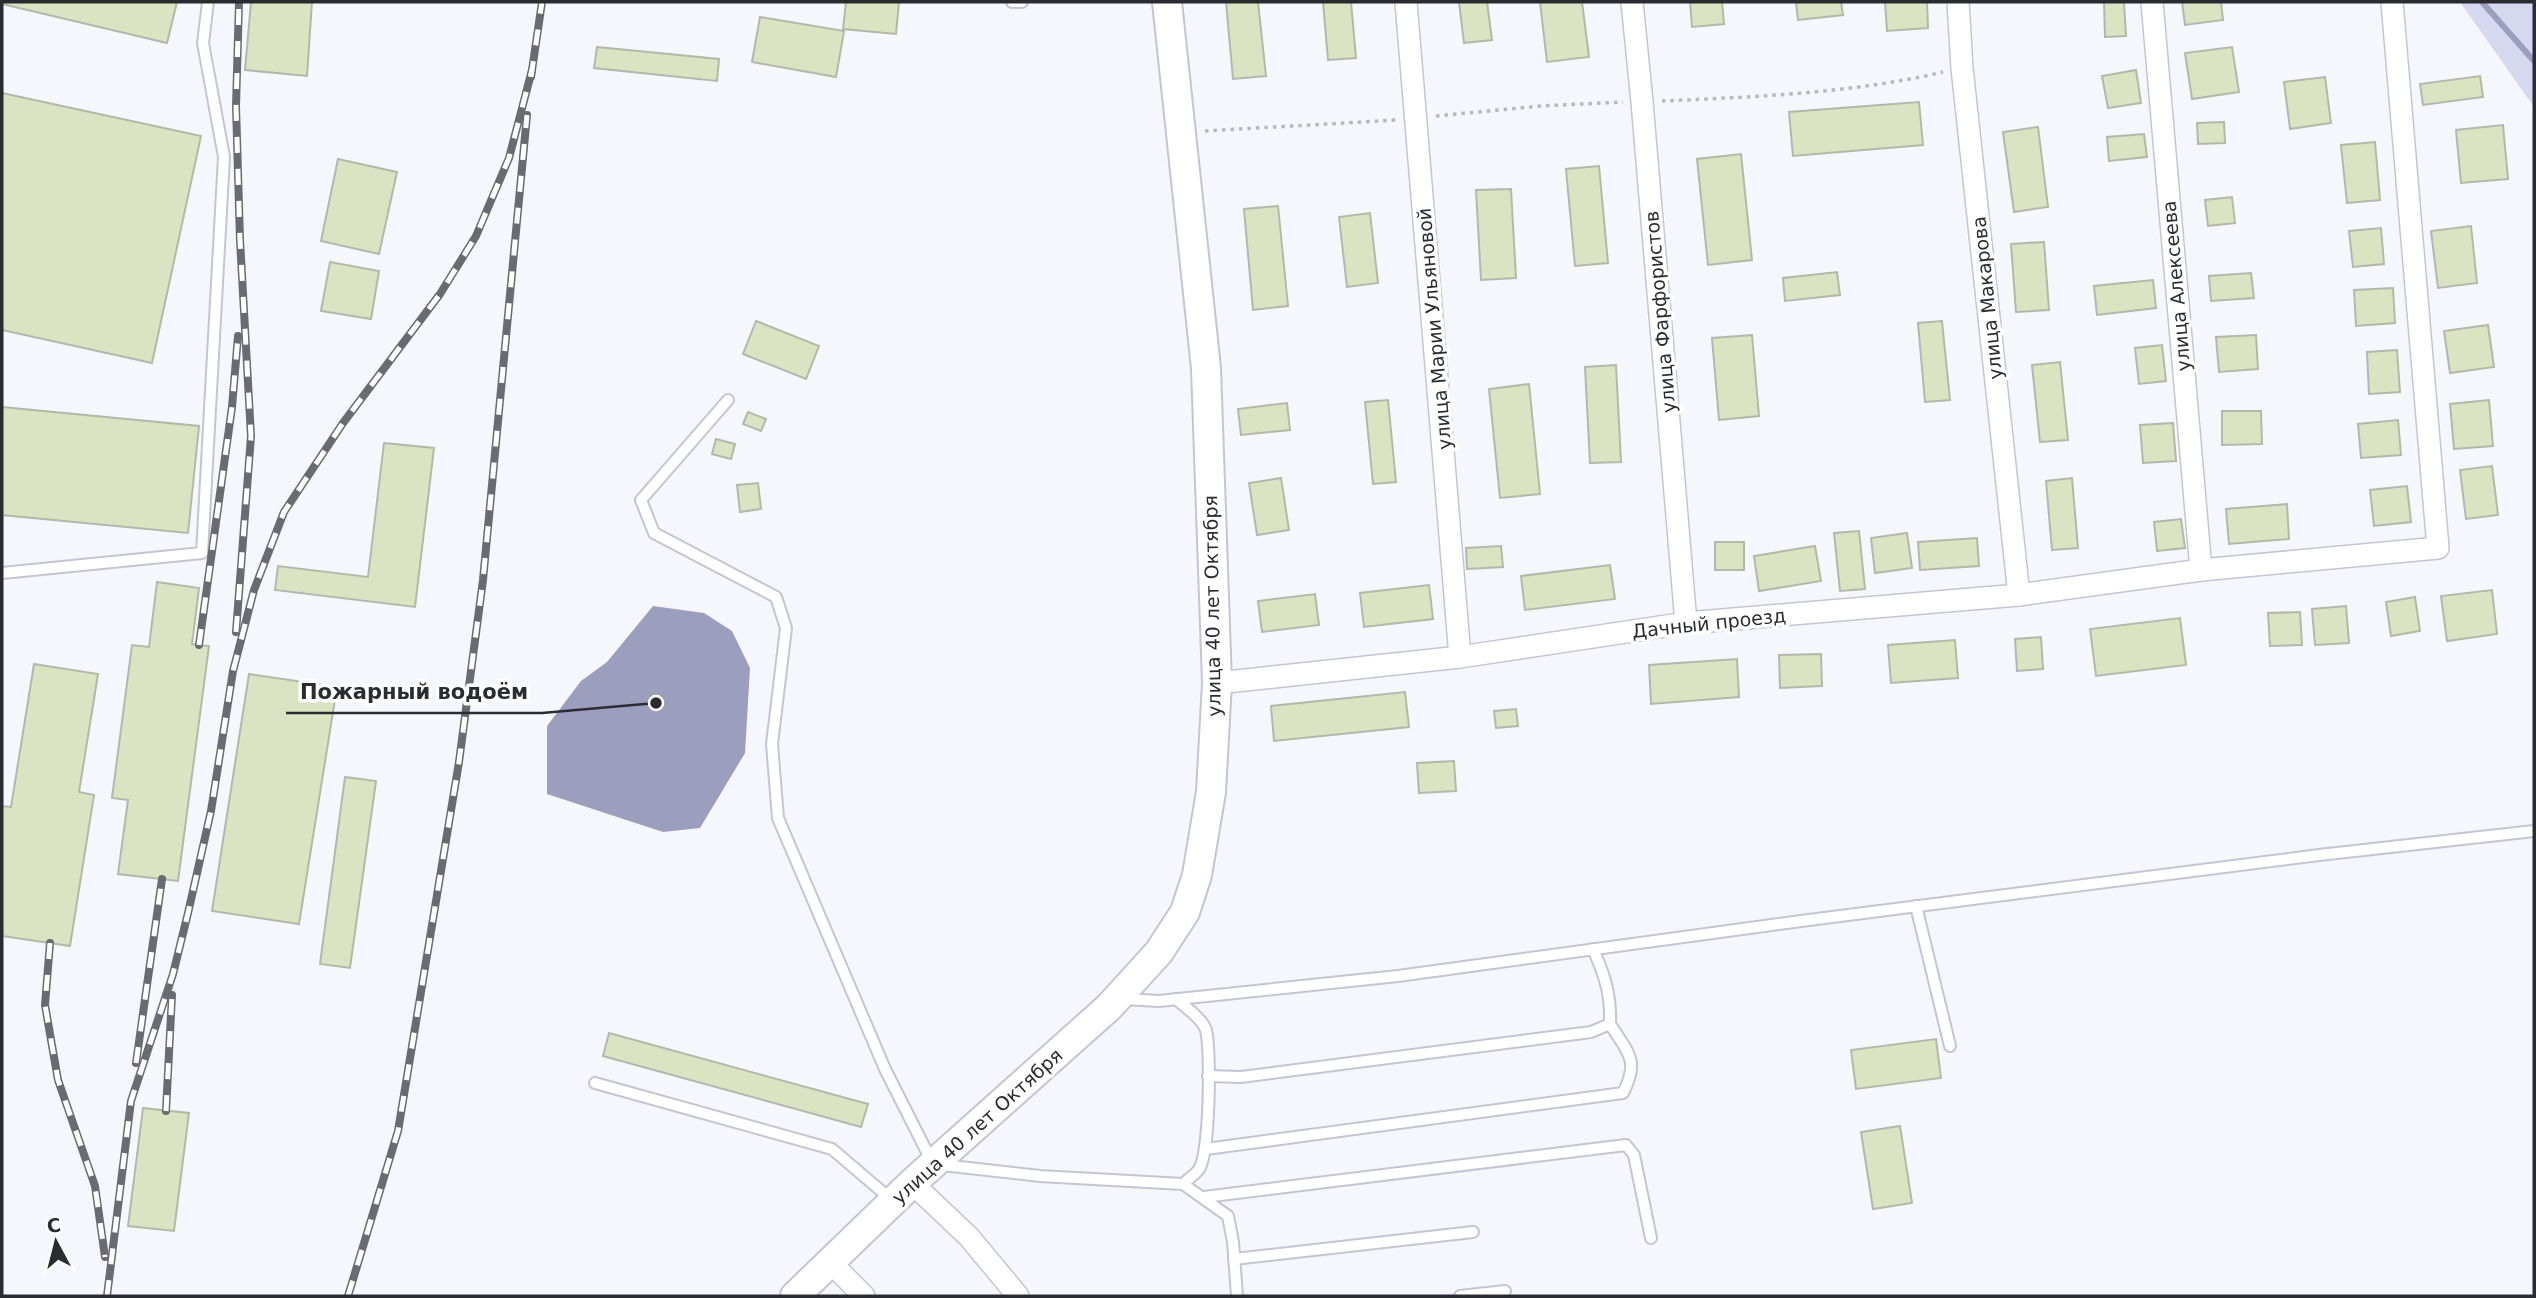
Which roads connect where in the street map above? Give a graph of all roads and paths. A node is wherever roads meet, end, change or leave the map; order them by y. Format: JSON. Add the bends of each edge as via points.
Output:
{"nodes":[{"id":1,"x":208,"y":2,"type":"edge"},
{"id":2,"x":1012,"y":2,"type":"edge"},
{"id":3,"x":1022,"y":2,"type":"edge"},
{"id":4,"x":1167,"y":2,"type":"edge"},
{"id":5,"x":1406,"y":2,"type":"edge"},
{"id":6,"x":1632,"y":2,"type":"edge"},
{"id":7,"x":1958,"y":2,"type":"edge"},
{"id":8,"x":2152,"y":2,"type":"edge"},
{"id":9,"x":2392,"y":2,"type":"edge"},
{"id":10,"x":1962,"y":68,"type":"junction"},
{"id":11,"x":1642,"y":102,"type":"junction"},
{"id":12,"x":1416,"y":118,"type":"junction"},
{"id":13,"x":1181,"y":133,"type":"junction"},
{"id":14,"x":728,"y":400,"type":"dead end"},
{"id":15,"x":2201,"y":570,"type":"junction"},
{"id":16,"x":2,"y":573,"type":"edge"},
{"id":17,"x":2019,"y":595,"type":"junction"},
{"id":18,"x":1686,"y":623,"type":"junction"},
{"id":19,"x":1461,"y":657,"type":"junction"},
{"id":20,"x":1217,"y":683,"type":"junction"},
{"id":21,"x":2534,"y":831,"type":"edge"},
{"id":22,"x":1916,"y":906,"type":"junction"},
{"id":23,"x":1593,"y":949,"type":"junction"},
{"id":24,"x":1116,"y":998,"type":"junction"},
{"id":25,"x":1176,"y":999,"type":"junction"},
{"id":26,"x":1610,"y":1024,"type":"junction"},
{"id":27,"x":1950,"y":1046,"type":"dead end"},
{"id":28,"x":1208,"y":1076,"type":"junction"},
{"id":29,"x":595,"y":1083,"type":"dead end"},
{"id":30,"x":1206,"y":1149,"type":"junction"},
{"id":31,"x":933,"y":1164,"type":"junction"},
{"id":32,"x":1183,"y":1184,"type":"junction"},
{"id":33,"x":902,"y":1192,"type":"junction"},
{"id":34,"x":1204,"y":1197,"type":"junction"},
{"id":35,"x":1473,"y":1232,"type":"dead end"},
{"id":36,"x":1651,"y":1238,"type":"dead end"},
{"id":37,"x":1234,"y":1259,"type":"junction"},
{"id":38,"x":830,"y":1262,"type":"junction"},
{"id":39,"x":1505,"y":1290,"type":"dead end"},
{"id":40,"x":795,"y":1296,"type":"edge"},
{"id":41,"x":864,"y":1296,"type":"edge"},
{"id":42,"x":1017,"y":1296,"type":"edge"},
{"id":43,"x":1237,"y":1296,"type":"edge"},
{"id":44,"x":1460,"y":1296,"type":"edge"}],
"edges":[{"from":1,"to":16,"type":"lane","via":[[202,43],[224,157],[202,553]]},
{"from":2,"to":3,"type":"lane"},
{"from":4,"to":13,"type":"street","name":"улица 40 лет Октября"},
{"from":5,"to":12,"type":"street","name":"улица Марии Ульяновой"},
{"from":6,"to":11,"type":"street","name":"улица Фарфористов"},
{"from":7,"to":10,"type":"street","name":"улица Макарова"},
{"from":8,"to":15,"type":"street","name":"улица Алексеева"},
{"from":9,"to":15,"type":"street","name":"Дачный проезд","via":[[2438,548]]},
{"from":10,"to":11,"type":"path","via":[[1904,81]]},
{"from":10,"to":17,"type":"street","name":"улица Макарова"},
{"from":11,"to":12,"type":"path"},
{"from":11,"to":18,"type":"street","name":"улица Фарфористов"},
{"from":12,"to":13,"type":"path"},
{"from":12,"to":19,"type":"street","name":"улица Марии Ульяновой"},
{"from":13,"to":20,"type":"street","name":"улица 40 лет Октября","via":[[1206,368]]},
{"from":14,"to":31,"type":"lane","via":[[641,500],[654,533],[776,597],[786,628],[772,744],[778,818],[885,1069]]},
{"from":15,"to":17,"type":"street","name":"Дачный проезд"},
{"from":17,"to":18,"type":"street","name":"Дачный проезд"},
{"from":18,"to":19,"type":"street","name":"Дачный проезд"},
{"from":19,"to":20,"type":"street","name":"Дачный проезд"},
{"from":20,"to":24,"type":"street","name":"улица 40 лет Октября","via":[[1211,792],[1185,912]]},
{"from":21,"to":22,"type":"lane"},
{"from":22,"to":23,"type":"lane"},
{"from":22,"to":27,"type":"lane"},
{"from":23,"to":25,"type":"lane","via":[[1398,976]]},
{"from":23,"to":26,"type":"lane","via":[[1607,982]]},
{"from":24,"to":25,"type":"lane"},
{"from":24,"to":31,"type":"street","name":"улица 40 лет Октября"},
{"from":25,"to":28,"type":"lane","via":[[1206,1028]]},
{"from":26,"to":28,"type":"lane","via":[[1550,1038],[1241,1077]]},
{"from":26,"to":30,"type":"lane","via":[[1630,1057],[1633,1074],[1623,1093]]},
{"from":28,"to":30,"type":"lane"},
{"from":29,"to":33,"type":"lane","via":[[832,1149]]},
{"from":30,"to":32,"type":"lane","via":[[1200,1168]]},
{"from":31,"to":32,"type":"lane"},
{"from":31,"to":33,"type":"street","name":"улица 40 лет Октября"},
{"from":32,"to":34,"type":"lane"},
{"from":33,"to":38,"type":"street","name":"улица 40 лет Октября"},
{"from":33,"to":42,"type":"street","via":[[969,1237]]},
{"from":34,"to":36,"type":"lane","via":[[1626,1145],[1634,1155]]},
{"from":34,"to":37,"type":"lane","via":[[1228,1216]]},
{"from":35,"to":37,"type":"lane"},
{"from":37,"to":43,"type":"lane"},
{"from":38,"to":40,"type":"street","name":"улица 40 лет Октября"},
{"from":38,"to":41,"type":"street"},
{"from":39,"to":44,"type":"lane"}]}
